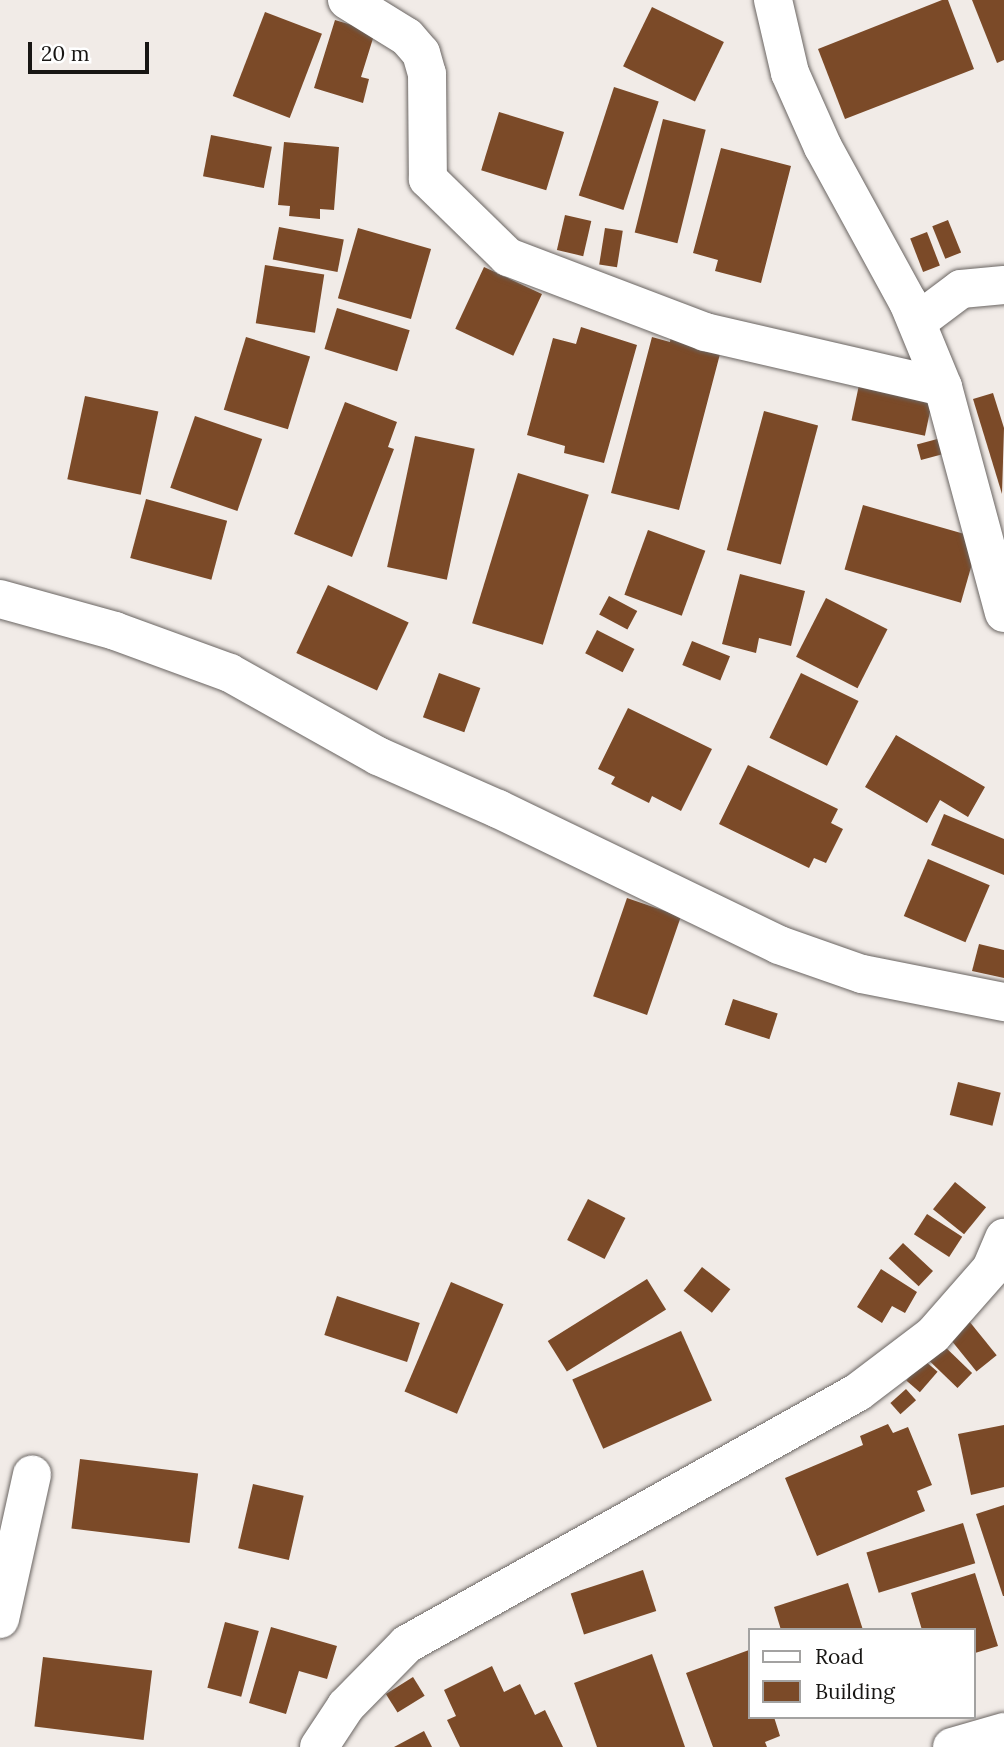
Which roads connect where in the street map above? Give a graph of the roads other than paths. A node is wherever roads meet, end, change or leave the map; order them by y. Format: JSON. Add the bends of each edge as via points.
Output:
{"nodes":[{"id":1,"x":347,"y":0,"type":"edge"},
{"id":2,"x":772,"y":0,"type":"edge"},
{"id":3,"x":1004,"y":285,"type":"edge"},
{"id":4,"x":917,"y":322,"type":"junction"},
{"id":5,"x":943,"y":387,"type":"junction"},
{"id":6,"x":0,"y":599,"type":"edge"},
{"id":7,"x":1004,"y":613,"type":"edge"},
{"id":8,"x":1004,"y":1002,"type":"edge"},
{"id":9,"x":1004,"y":1238,"type":"edge"},
{"id":10,"x":32,"y":1475,"type":"dead end"},
{"id":11,"x":0,"y":1619,"type":"edge"},
{"id":12,"x":1004,"y":1732,"type":"edge"},
{"id":13,"x":318,"y":1747,"type":"edge"},
{"id":14,"x":952,"y":1747,"type":"edge"}],
"edges":[{"from":1,"to":5,"type":"street","via":[[408,37],[421,53],[427,74],[428,179],[508,257],[705,332]]},
{"from":2,"to":4,"type":"street","via":[[790,73],[823,147]]},
{"from":3,"to":4,"type":"street","via":[[961,289]]},
{"from":4,"to":5,"type":"street"},
{"from":5,"to":7,"type":"street"},
{"from":6,"to":8,"type":"street","via":[[115,631],[230,673],[378,756],[779,945],[862,974]]},
{"from":9,"to":13,"type":"street","via":[[991,1269],[933,1335],[858,1392],[407,1644],[345,1706]]},
{"from":10,"to":11,"type":"street"},
{"from":12,"to":14,"type":"street"}]}
